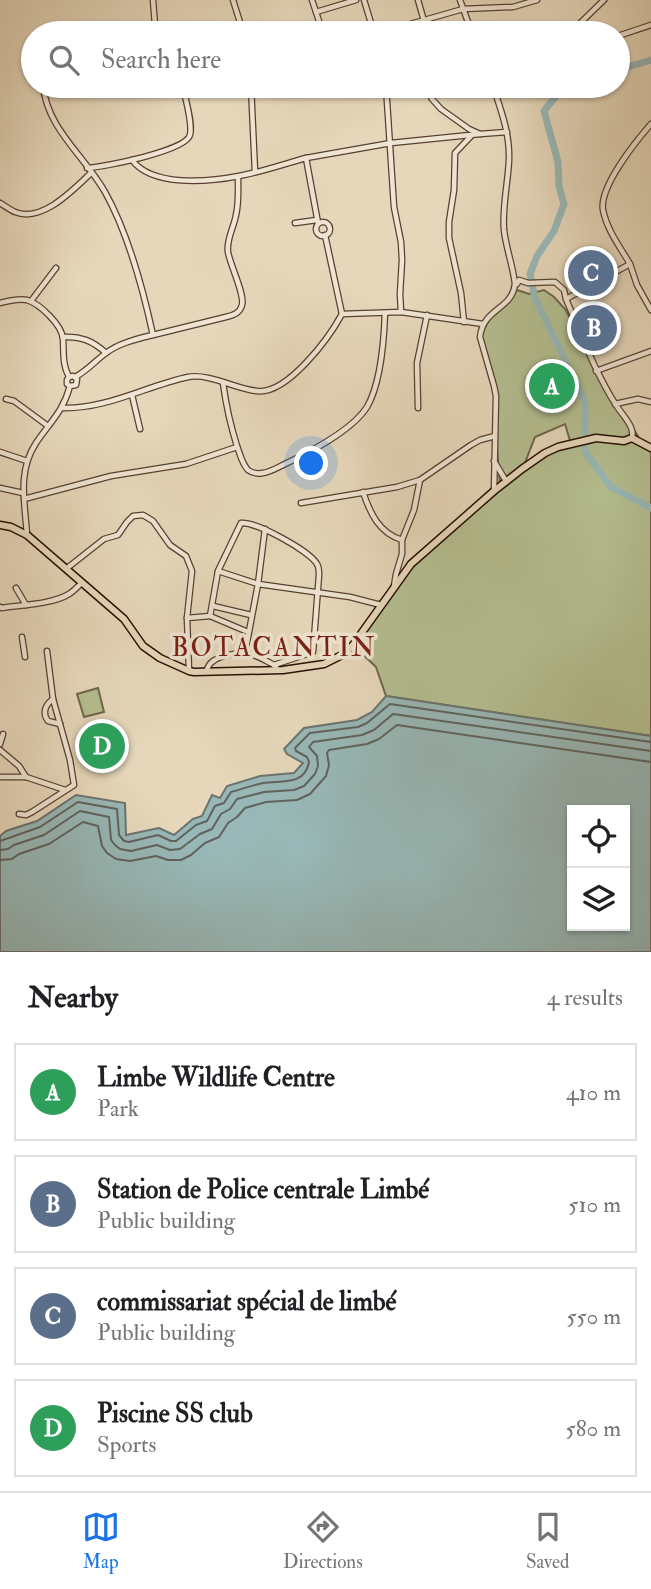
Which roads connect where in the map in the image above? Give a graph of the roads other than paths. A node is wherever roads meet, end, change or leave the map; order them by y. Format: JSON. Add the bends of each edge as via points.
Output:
{"nodes":[{"id":1,"x":153,"y":0,"type":"edge"},
{"id":2,"x":233,"y":0,"type":"edge"},
{"id":3,"x":312,"y":0,"type":"edge"},
{"id":4,"x":356,"y":0,"type":"edge"},
{"id":5,"x":364,"y":0,"type":"edge"},
{"id":6,"x":418,"y":0,"type":"edge"},
{"id":7,"x":460,"y":0,"type":"edge"},
{"id":8,"x":537,"y":0,"type":"edge"},
{"id":9,"x":604,"y":0,"type":"edge"},
{"id":10,"x":463,"y":9,"type":"junction"},
{"id":11,"x":316,"y":12,"type":"junction"},
{"id":12,"x":155,"y":21,"type":"edge"},
{"id":13,"x":240,"y":21,"type":"edge"},
{"id":14,"x":319,"y":21,"type":"edge"},
{"id":15,"x":372,"y":21,"type":"edge"},
{"id":16,"x":424,"y":21,"type":"edge"},
{"id":17,"x":427,"y":21,"type":"edge"},
{"id":18,"x":468,"y":21,"type":"edge"},
{"id":19,"x":582,"y":21,"type":"edge"},
{"id":20,"x":651,"y":25,"type":"edge"},
{"id":21,"x":630,"y":32,"type":"edge"},
{"id":22,"x":45,"y":98,"type":"edge"},
{"id":23,"x":185,"y":98,"type":"edge"},
{"id":24,"x":252,"y":98,"type":"edge"},
{"id":25,"x":387,"y":98,"type":"edge"},
{"id":26,"x":432,"y":98,"type":"edge"},
{"id":27,"x":497,"y":98,"type":"edge"},
{"id":28,"x":651,"y":124,"type":"edge"},
{"id":29,"x":507,"y":132,"type":"junction"},
{"id":30,"x":480,"y":134,"type":"junction"},
{"id":31,"x":472,"y":135,"type":"junction"},
{"id":32,"x":391,"y":143,"type":"junction"},
{"id":33,"x":306,"y":158,"type":"junction"},
{"id":34,"x":132,"y":160,"type":"junction"},
{"id":35,"x":87,"y":168,"type":"junction"},
{"id":36,"x":255,"y":172,"type":"junction"},
{"id":37,"x":91,"y":173,"type":"junction"},
{"id":38,"x":238,"y":177,"type":"junction"},
{"id":39,"x":0,"y":203,"type":"edge"},
{"id":40,"x":318,"y":222,"type":"junction"},
{"id":41,"x":295,"y":223,"type":"dead end"},
{"id":42,"x":326,"y":235,"type":"junction"},
{"id":43,"x":630,"y":264,"type":"junction"},
{"id":44,"x":56,"y":268,"type":"dead end"},
{"id":45,"x":515,"y":289,"type":"junction"},
{"id":46,"x":566,"y":299,"type":"junction"},
{"id":47,"x":31,"y":301,"type":"junction"},
{"id":48,"x":0,"y":303,"type":"edge"},
{"id":49,"x":651,"y":310,"type":"edge"},
{"id":50,"x":401,"y":312,"type":"junction"},
{"id":51,"x":385,"y":313,"type":"junction"},
{"id":52,"x":342,"y":314,"type":"junction"},
{"id":53,"x":427,"y":315,"type":"junction"},
{"id":54,"x":464,"y":322,"type":"junction"},
{"id":55,"x":483,"y":324,"type":"junction"},
{"id":56,"x":153,"y":335,"type":"junction"},
{"id":57,"x":63,"y":337,"type":"junction"},
{"id":58,"x":651,"y":351,"type":"edge"},
{"id":59,"x":106,"y":353,"type":"junction"},
{"id":60,"x":596,"y":371,"type":"junction"},
{"id":61,"x":72,"y":377,"type":"junction"},
{"id":62,"x":223,"y":383,"type":"junction"},
{"id":63,"x":70,"y":386,"type":"junction"},
{"id":64,"x":132,"y":395,"type":"junction"},
{"id":65,"x":6,"y":399,"type":"dead end"},
{"id":66,"x":651,"y":402,"type":"edge"},
{"id":67,"x":615,"y":404,"type":"junction"},
{"id":68,"x":62,"y":408,"type":"junction"},
{"id":69,"x":418,"y":408,"type":"dead end"},
{"id":70,"x":48,"y":426,"type":"junction"},
{"id":71,"x":140,"y":429,"type":"dead end"},
{"id":72,"x":495,"y":436,"type":"junction"},
{"id":73,"x":632,"y":439,"type":"junction"},
{"id":74,"x":237,"y":447,"type":"junction"},
{"id":75,"x":651,"y":448,"type":"edge"},
{"id":76,"x":0,"y":452,"type":"edge"},
{"id":77,"x":494,"y":460,"type":"junction"},
{"id":78,"x":27,"y":461,"type":"junction"},
{"id":79,"x":421,"y":480,"type":"junction"},
{"id":80,"x":506,"y":481,"type":"junction"},
{"id":81,"x":0,"y":488,"type":"edge"},
{"id":82,"x":494,"y":491,"type":"junction"},
{"id":83,"x":363,"y":492,"type":"junction"},
{"id":84,"x":24,"y":496,"type":"junction"},
{"id":85,"x":301,"y":503,"type":"dead end"},
{"id":86,"x":0,"y":525,"type":"edge"},
{"id":87,"x":265,"y":529,"type":"junction"},
{"id":88,"x":27,"y":536,"type":"junction"},
{"id":89,"x":402,"y":540,"type":"junction"},
{"id":90,"x":65,"y":569,"type":"junction"},
{"id":91,"x":218,"y":571,"type":"junction"},
{"id":92,"x":82,"y":583,"type":"junction"},
{"id":93,"x":258,"y":584,"type":"junction"},
{"id":94,"x":16,"y":588,"type":"dead end"},
{"id":95,"x":393,"y":589,"type":"junction"},
{"id":96,"x":317,"y":591,"type":"junction"},
{"id":97,"x":26,"y":605,"type":"junction"},
{"id":98,"x":213,"y":606,"type":"junction"},
{"id":99,"x":383,"y":606,"type":"junction"},
{"id":100,"x":1,"y":608,"type":"edge"},
{"id":101,"x":251,"y":615,"type":"junction"},
{"id":102,"x":210,"y":616,"type":"junction"},
{"id":103,"x":187,"y":618,"type":"junction"},
{"id":104,"x":248,"y":632,"type":"junction"},
{"id":105,"x":22,"y":637,"type":"dead end"},
{"id":106,"x":47,"y":651,"type":"dead end"},
{"id":107,"x":245,"y":653,"type":"junction"},
{"id":108,"x":25,"y":657,"type":"dead end"},
{"id":109,"x":274,"y":665,"type":"junction"},
{"id":110,"x":283,"y":670,"type":"junction"},
{"id":111,"x":188,"y":671,"type":"junction"},
{"id":112,"x":206,"y":672,"type":"junction"},
{"id":113,"x":53,"y":699,"type":"junction"},
{"id":114,"x":60,"y":724,"type":"junction"},
{"id":115,"x":3,"y":734,"type":"dead end"},
{"id":116,"x":0,"y":744,"type":"edge"},
{"id":117,"x":0,"y":750,"type":"edge"},
{"id":118,"x":0,"y":777,"type":"edge"},
{"id":119,"x":26,"y":777,"type":"junction"},
{"id":120,"x":66,"y":791,"type":"junction"},
{"id":121,"x":19,"y":814,"type":"dead end"}],
"edges":[{"from":1,"to":12,"type":"street"},
{"from":2,"to":13,"type":"street"},
{"from":3,"to":11,"type":"street"},
{"from":4,"to":11,"type":"street"},
{"from":5,"to":15,"type":"street"},
{"from":6,"to":16,"type":"street"},
{"from":7,"to":10,"type":"street"},
{"from":8,"to":10,"type":"street","via":[[513,7]]},
{"from":9,"to":19,"type":"street"},
{"from":10,"to":17,"type":"street"},
{"from":10,"to":18,"type":"street"},
{"from":11,"to":14,"type":"street"},
{"from":20,"to":21,"type":"street"},
{"from":22,"to":35,"type":"street","via":[[53,120]]},
{"from":23,"to":34,"type":"street","via":[[191,128],[188,139],[180,146]]},
{"from":24,"to":36,"type":"street"},
{"from":25,"to":32,"type":"street"},
{"from":26,"to":30,"type":"street"},
{"from":27,"to":29,"type":"street"},
{"from":28,"to":43,"type":"street","via":[[602,199],[609,229]]},
{"from":29,"to":30,"type":"street"},
{"from":29,"to":45,"type":"street","via":[[504,233]]},
{"from":30,"to":31,"type":"street"},
{"from":31,"to":32,"type":"street"},
{"from":31,"to":54,"type":"street","via":[[455,153],[449,238]]},
{"from":32,"to":33,"type":"street"},
{"from":32,"to":50,"type":"street","via":[[401,242]]},
{"from":33,"to":36,"type":"street"},
{"from":33,"to":40,"type":"street"},
{"from":34,"to":35,"type":"street"},
{"from":34,"to":38,"type":"street","via":[[150,175],[173,179]]},
{"from":35,"to":37,"type":"street"},
{"from":36,"to":38,"type":"street"},
{"from":37,"to":39,"type":"street","via":[[65,198],[41,210],[16,212]]},
{"from":37,"to":56,"type":"street","via":[[122,228]]},
{"from":38,"to":56,"type":"street","via":[[228,254],[242,307],[237,314]]},
{"from":40,"to":41,"type":"street"},
{"from":40,"to":42,"type":"street","via":[[317,231]]},
{"from":40,"to":42,"type":"street","via":[[328,224]]},
{"from":42,"to":52,"type":"street"},
{"from":43,"to":46,"type":"street"},
{"from":43,"to":49,"type":"street"},
{"from":44,"to":47,"type":"street"},
{"from":45,"to":46,"type":"street","via":[[519,280],[555,282]]},
{"from":45,"to":55,"type":"street","via":[[508,302]]},
{"from":46,"to":60,"type":"street"},
{"from":47,"to":48,"type":"street"},
{"from":47,"to":57,"type":"street","via":[[55,321]]},
{"from":50,"to":51,"type":"street"},
{"from":50,"to":53,"type":"street"},
{"from":51,"to":52,"type":"street"},
{"from":51,"to":74,"type":"street","via":[[379,367],[360,417],[311,451],[263,474],[247,469]]},
{"from":52,"to":62,"type":"street","via":[[306,363],[281,383],[262,391]]},
{"from":53,"to":54,"type":"street"},
{"from":53,"to":69,"type":"street","via":[[417,363]]},
{"from":54,"to":55,"type":"street"},
{"from":55,"to":72,"type":"street","via":[[480,337],[495,386]]},
{"from":56,"to":59,"type":"street"},
{"from":57,"to":59,"type":"street","via":[[84,338]]},
{"from":57,"to":61,"type":"street","via":[[63,360]]},
{"from":58,"to":60,"type":"street"},
{"from":59,"to":61,"type":"street"},
{"from":60,"to":67,"type":"street"},
{"from":61,"to":63,"type":"street","via":[[66,382]]},
{"from":61,"to":63,"type":"street","via":[[77,381]]},
{"from":62,"to":64,"type":"street","via":[[193,376]]},
{"from":62,"to":74,"type":"street"},
{"from":63,"to":68,"type":"street"},
{"from":64,"to":68,"type":"street"},
{"from":64,"to":71,"type":"street"},
{"from":65,"to":70,"type":"street"},
{"from":66,"to":67,"type":"street","via":[[638,399]]},
{"from":67,"to":73,"type":"street","via":[[633,431]]},
{"from":68,"to":70,"type":"street"},
{"from":70,"to":78,"type":"street"},
{"from":72,"to":77,"type":"street"},
{"from":72,"to":79,"type":"street","via":[[471,445]]},
{"from":73,"to":75,"type":"highway"},
{"from":73,"to":80,"type":"highway","via":[[596,438],[571,444],[545,453]]},
{"from":74,"to":84,"type":"street","via":[[186,464]]},
{"from":76,"to":78,"type":"street"},
{"from":77,"to":80,"type":"street"},
{"from":77,"to":82,"type":"street"},
{"from":78,"to":84,"type":"street"},
{"from":79,"to":83,"type":"street"},
{"from":79,"to":89,"type":"street"},
{"from":80,"to":82,"type":"highway"},
{"from":81,"to":84,"type":"street"},
{"from":82,"to":95,"type":"highway","via":[[418,557]]},
{"from":83,"to":85,"type":"street"},
{"from":83,"to":89,"type":"street","via":[[380,527]]},
{"from":84,"to":88,"type":"street"},
{"from":86,"to":88,"type":"highway"},
{"from":87,"to":91,"type":"street","via":[[241,523]]},
{"from":87,"to":93,"type":"street"},
{"from":87,"to":96,"type":"street","via":[[318,564]]},
{"from":88,"to":90,"type":"highway"},
{"from":89,"to":95,"type":"street"},
{"from":90,"to":92,"type":"highway"},
{"from":90,"to":103,"type":"street","via":[[104,539],[118,535],[130,518],[147,517],[190,565]]},
{"from":91,"to":93,"type":"street"},
{"from":91,"to":98,"type":"street"},
{"from":92,"to":97,"type":"street","via":[[69,594]]},
{"from":92,"to":111,"type":"highway","via":[[124,619],[143,646]]},
{"from":93,"to":96,"type":"street"},
{"from":93,"to":101,"type":"street"},
{"from":94,"to":97,"type":"street"},
{"from":95,"to":99,"type":"highway"},
{"from":96,"to":99,"type":"street"},
{"from":96,"to":109,"type":"street","via":[[313,652]]},
{"from":97,"to":100,"type":"street"},
{"from":98,"to":101,"type":"street"},
{"from":98,"to":102,"type":"street"},
{"from":99,"to":110,"type":"highway","via":[[346,653],[324,664]]},
{"from":101,"to":104,"type":"street"},
{"from":102,"to":103,"type":"street"},
{"from":102,"to":104,"type":"street"},
{"from":103,"to":111,"type":"street"},
{"from":104,"to":107,"type":"street"},
{"from":105,"to":108,"type":"street"},
{"from":106,"to":113,"type":"street"},
{"from":107,"to":109,"type":"street"},
{"from":107,"to":112,"type":"street","via":[[215,660]]},
{"from":109,"to":110,"type":"street"},
{"from":110,"to":112,"type":"highway"},
{"from":111,"to":112,"type":"highway"},
{"from":113,"to":114,"type":"street"},
{"from":113,"to":114,"type":"street","via":[[45,715],[48,721]]},
{"from":114,"to":120,"type":"street","via":[[74,776],[74,785]]},
{"from":115,"to":116,"type":"street"},
{"from":117,"to":119,"type":"street"},
{"from":118,"to":119,"type":"street"},
{"from":119,"to":120,"type":"street"},
{"from":120,"to":121,"type":"street","via":[[26,815]]}]}
